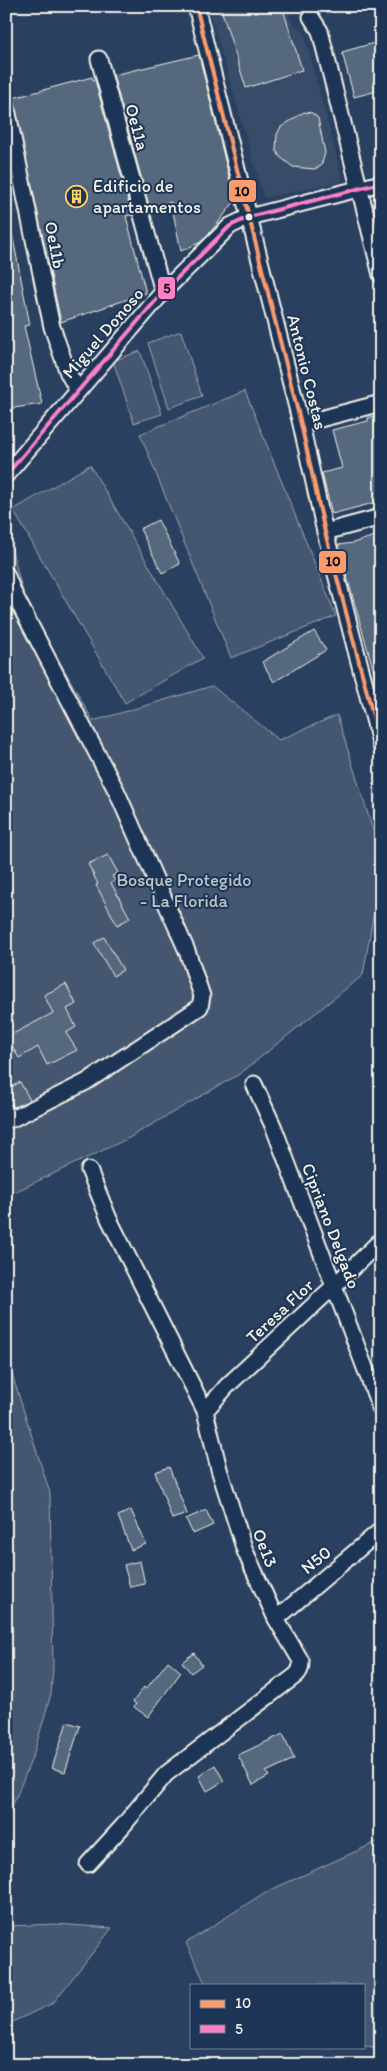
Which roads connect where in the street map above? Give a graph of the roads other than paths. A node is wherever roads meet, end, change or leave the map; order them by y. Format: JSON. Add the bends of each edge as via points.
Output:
{"nodes":[{"id":1,"x":196,"y":6,"type":"edge"},
{"id":2,"x":311,"y":17,"type":"dead end"},
{"id":3,"x":99,"y":59,"type":"dead end"},
{"id":4,"x":6,"y":104,"type":"edge"},
{"id":5,"x":381,"y":183,"type":"edge"},
{"id":6,"x":359,"y":188,"type":"junction"},
{"id":7,"x":249,"y":217,"type":"junction"},
{"id":8,"x":381,"y":275,"type":"edge"},
{"id":9,"x":163,"y":292,"type":"junction"},
{"id":10,"x":78,"y":391,"type":"junction"},
{"id":11,"x":381,"y":403,"type":"edge"},
{"id":12,"x":301,"y":424,"type":"junction"},
{"id":13,"x":6,"y":475,"type":"edge"},
{"id":14,"x":381,"y":517,"type":"edge"},
{"id":15,"x":325,"y":532,"type":"junction"},
{"id":16,"x":6,"y":574,"type":"edge"},
{"id":17,"x":381,"y":746,"type":"edge"},
{"id":18,"x":254,"y":1084,"type":"dead end"},
{"id":19,"x":6,"y":1112,"type":"edge"},
{"id":20,"x":89,"y":1170,"type":"dead end"},
{"id":21,"x":381,"y":1240,"type":"edge"},
{"id":22,"x":333,"y":1287,"type":"junction"},
{"id":23,"x":381,"y":1410,"type":"edge"},
{"id":24,"x":205,"y":1411,"type":"junction"},
{"id":25,"x":381,"y":1530,"type":"edge"},
{"id":26,"x":276,"y":1619,"type":"junction"},
{"id":27,"x":88,"y":1864,"type":"dead end"}],
"edges":[{"from":1,"to":7,"type":"street","name":"Antonio Costas"},
{"from":2,"to":6,"type":"street","via":[[320,31]]},
{"from":3,"to":9,"type":"street","name":"Oe11a"},
{"from":4,"to":10,"type":"street","name":"Oe11b","via":[[52,327]]},
{"from":5,"to":6,"type":"street","name":"Miguel Donoso"},
{"from":6,"to":7,"type":"street","name":"Miguel Donoso"},
{"from":6,"to":8,"type":"street"},
{"from":7,"to":9,"type":"street","name":"Miguel Donoso","via":[[230,226]]},
{"from":7,"to":12,"type":"street","name":"Antonio Costas"},
{"from":9,"to":10,"type":"street","name":"Miguel Donoso"},
{"from":10,"to":13,"type":"street","name":"Miguel Donoso"},
{"from":11,"to":12,"type":"street"},
{"from":12,"to":15,"type":"street","name":"Antonio Costas"},
{"from":14,"to":15,"type":"street"},
{"from":15,"to":17,"type":"street","name":"Antonio Costas"},
{"from":16,"to":19,"type":"street","via":[[117,792],[187,951],[202,996],[200,1007],[86,1082],[12,1119]]},
{"from":18,"to":22,"type":"street","name":"Cipriano Delgado","via":[[274,1128]]},
{"from":20,"to":24,"type":"street","name":"Oe13","via":[[109,1219]]},
{"from":21,"to":22,"type":"street","name":"Teresa Flor"},
{"from":22,"to":23,"type":"street","name":"Cipriano Delgado"},
{"from":22,"to":24,"type":"street","name":"Teresa Flor","via":[[227,1386]]},
{"from":24,"to":26,"type":"street","name":"Oe13","via":[[219,1469],[245,1550]]},
{"from":25,"to":26,"type":"street","name":"N50"},
{"from":26,"to":27,"type":"street","name":"Oe13","via":[[300,1661],[299,1673],[166,1774]]}]}
